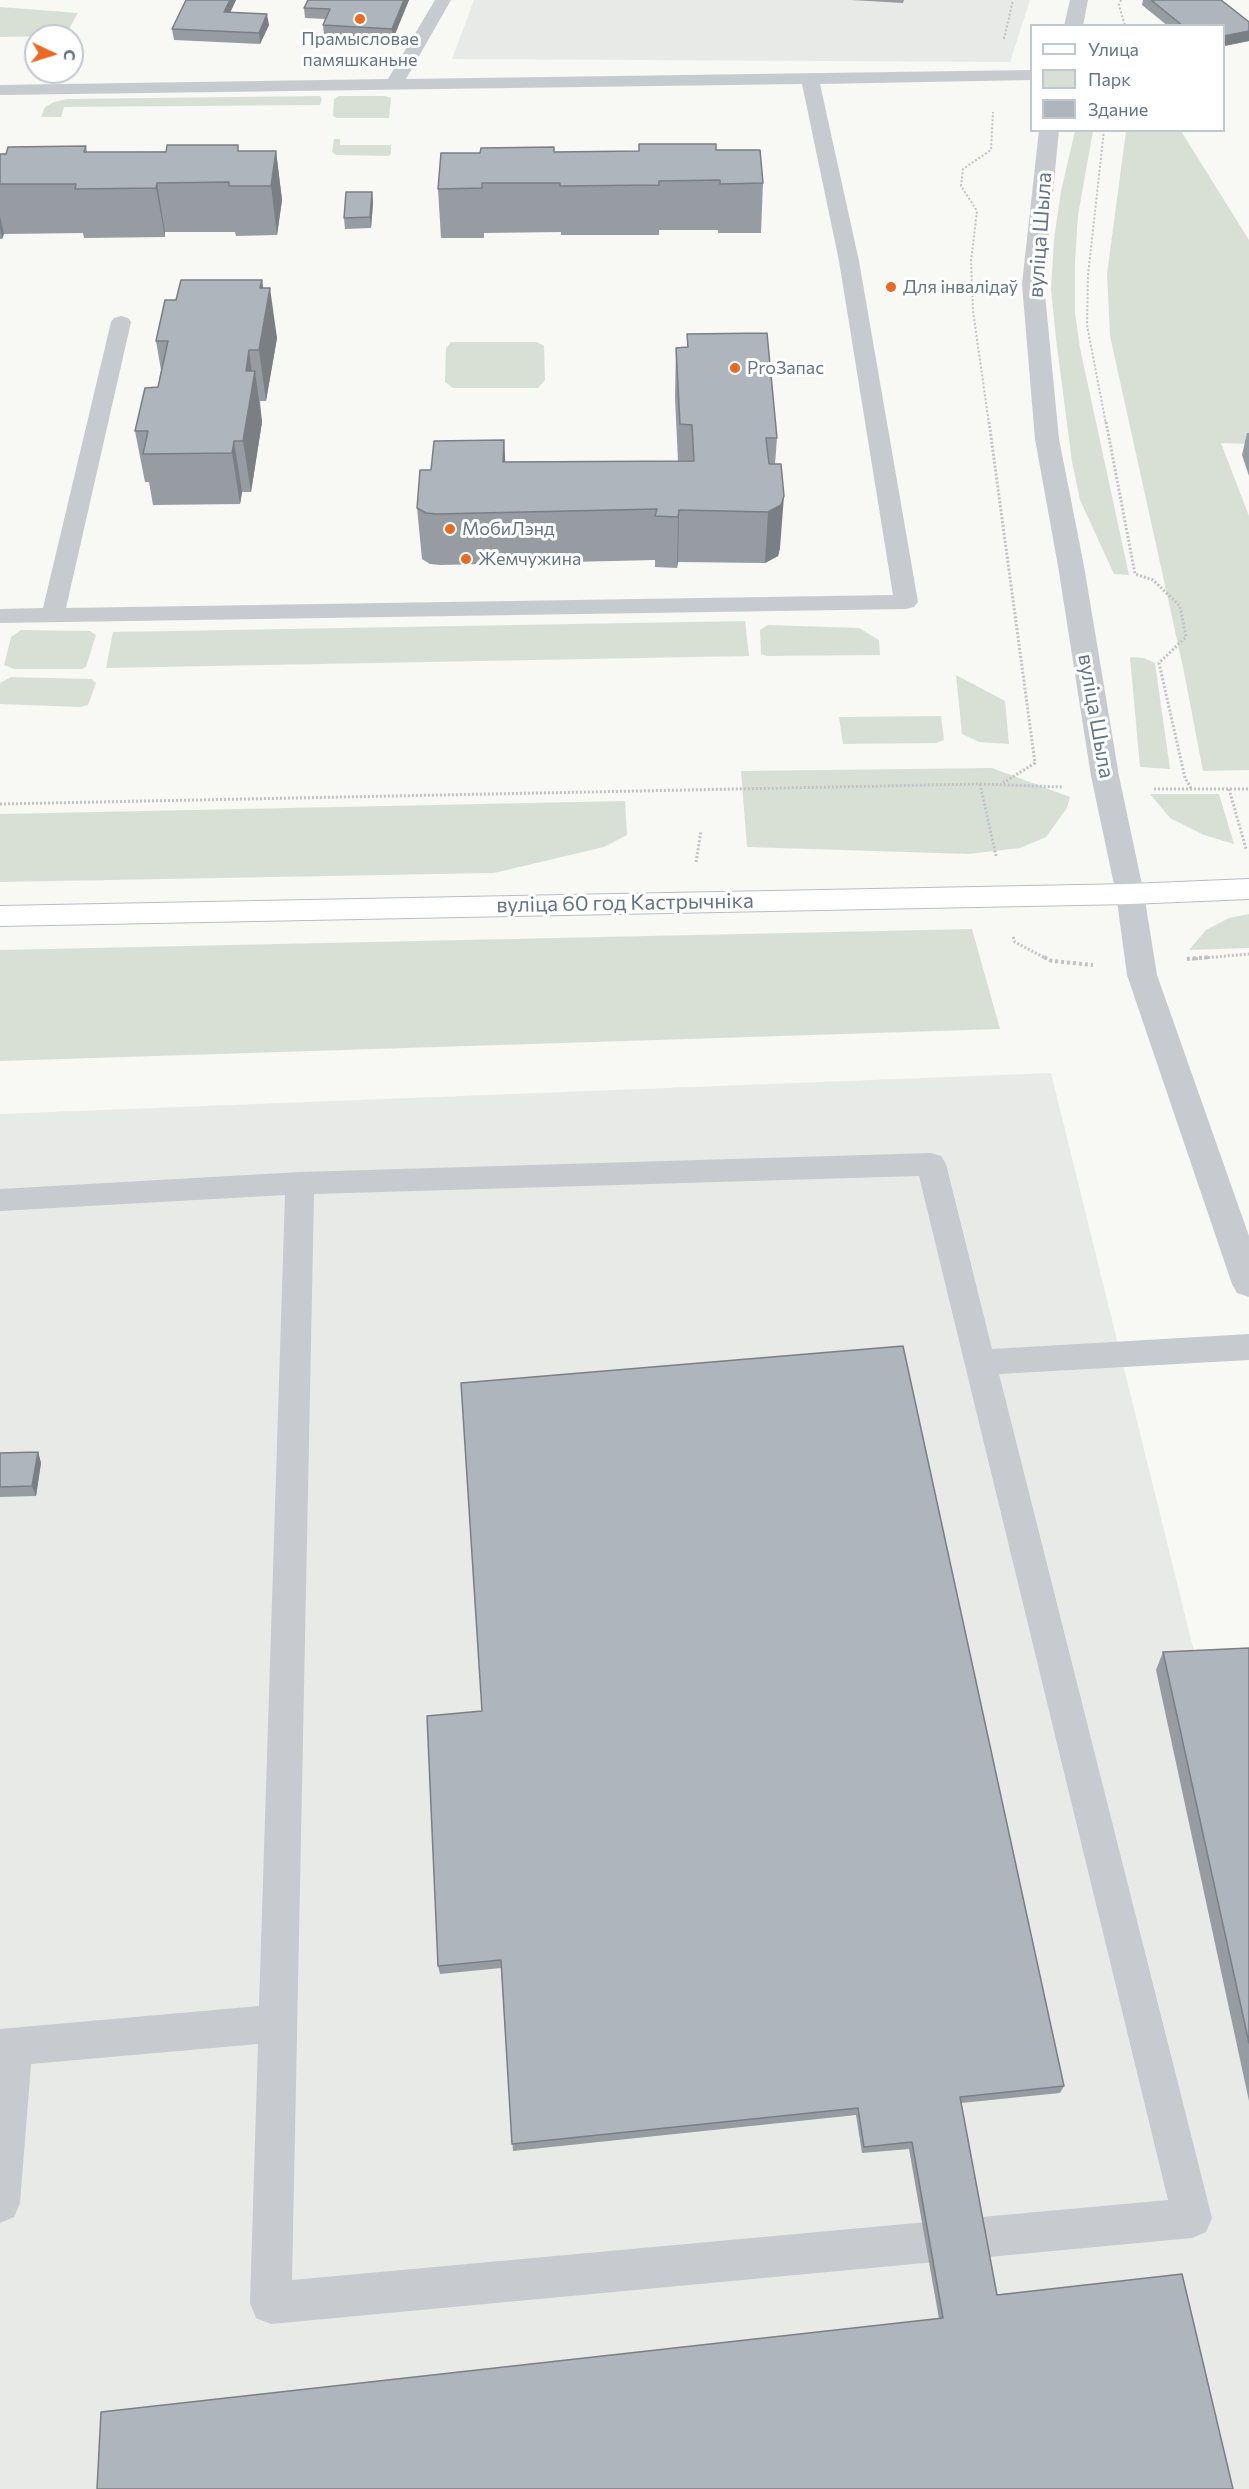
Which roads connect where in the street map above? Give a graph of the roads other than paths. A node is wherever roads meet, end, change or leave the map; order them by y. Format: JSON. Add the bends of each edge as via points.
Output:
{"nodes":[{"id":1,"x":443,"y":0,"type":"edge"},
{"id":2,"x":1079,"y":0,"type":"edge"},
{"id":3,"x":1073,"y":24,"type":"edge"},
{"id":4,"x":1030,"y":75,"type":"edge"},
{"id":5,"x":810,"y":79,"type":"junction"},
{"id":6,"x":395,"y":83,"type":"junction"},
{"id":7,"x":0,"y":90,"type":"edge"},
{"id":8,"x":1049,"y":132,"type":"edge"},
{"id":9,"x":121,"y":322,"type":"dead end"},
{"id":10,"x":0,"y":615,"type":"edge"},
{"id":11,"x":53,"y":615,"type":"junction"},
{"id":12,"x":1249,"y":889,"type":"edge"},
{"id":13,"x":1131,"y":894,"type":"junction"},
{"id":14,"x":0,"y":916,"type":"edge"},
{"id":15,"x":300,"y":1183,"type":"junction"},
{"id":16,"x":0,"y":1200,"type":"edge"},
{"id":17,"x":1249,"y":1284,"type":"edge"},
{"id":18,"x":1249,"y":1347,"type":"edge"},
{"id":19,"x":980,"y":1362,"type":"junction"},
{"id":20,"x":278,"y":2023,"type":"junction"},
{"id":21,"x":7,"y":2047,"type":"edge"},
{"id":22,"x":0,"y":2202,"type":"edge"}],
"edges":[{"from":1,"to":6,"type":"lane"},
{"from":2,"to":3,"type":"street"},
{"from":4,"to":5,"type":"lane"},
{"from":5,"to":6,"type":"lane"},
{"from":5,"to":11,"type":"lane","via":[[849,261],[906,602]]},
{"from":6,"to":7,"type":"lane"},
{"from":8,"to":13,"type":"street","name":"вуліца Шыла","via":[[1033,284],[1047,439],[1105,776]]},
{"from":9,"to":11,"type":"lane"},
{"from":10,"to":11,"type":"lane"},
{"from":12,"to":13,"type":"street","name":"вуліца 60 год Кастрычніка"},
{"from":13,"to":14,"type":"street","name":"вуліца 60 год Кастрычніка"},
{"from":13,"to":17,"type":"street","name":"вуліца Шыла","via":[[1142,975]]},
{"from":15,"to":16,"type":"lane"},
{"from":15,"to":19,"type":"lane","via":[[931,1164]]},
{"from":15,"to":20,"type":"lane"},
{"from":18,"to":19,"type":"lane"},
{"from":19,"to":20,"type":"lane","via":[[1192,2218],[271,2303]]},
{"from":20,"to":21,"type":"lane"},
{"from":21,"to":22,"type":"lane"}]}
